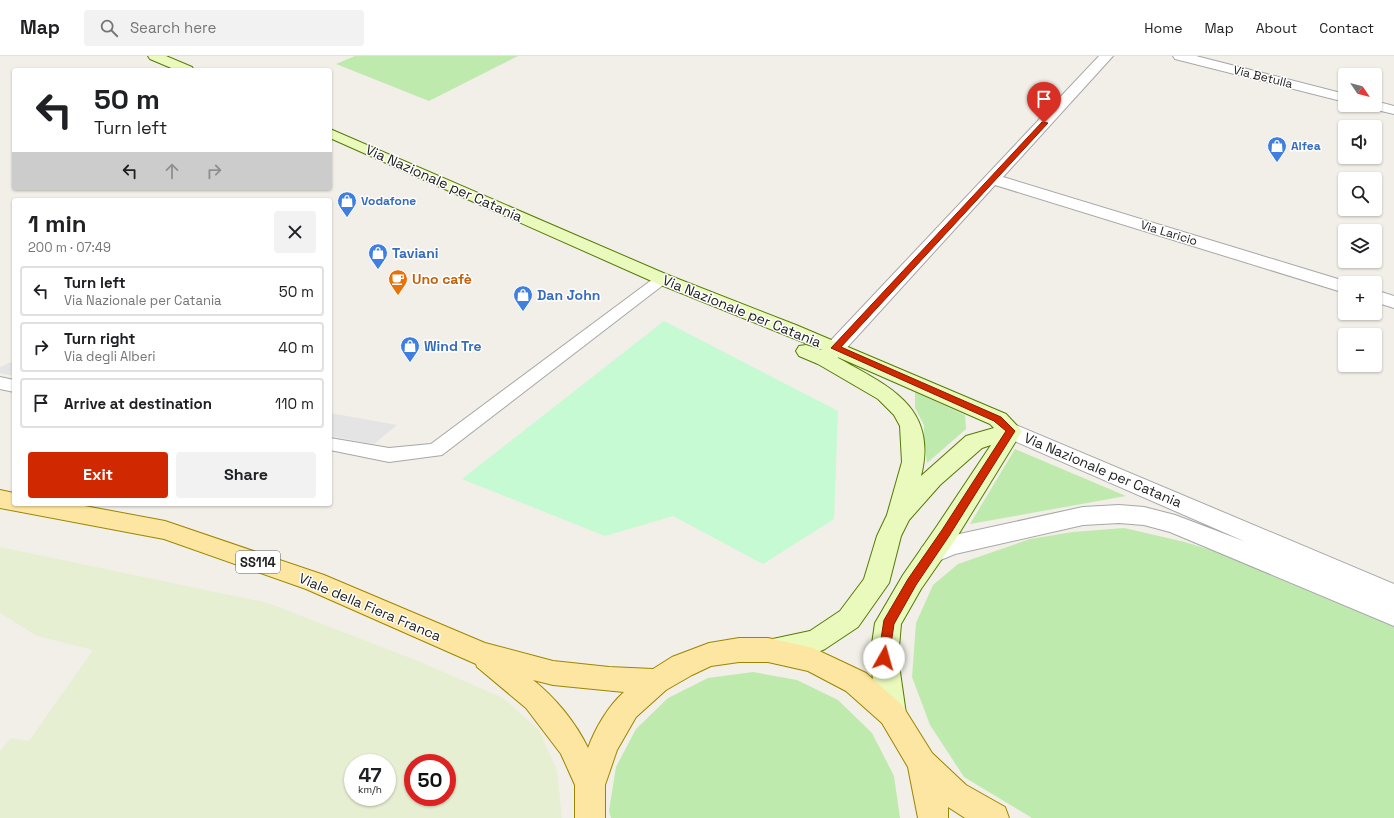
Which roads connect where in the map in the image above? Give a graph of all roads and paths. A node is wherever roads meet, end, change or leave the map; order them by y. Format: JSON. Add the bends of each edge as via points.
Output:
{"nodes":[{"id":1,"x":155,"y":56,"type":"edge"},
{"id":2,"x":1106,"y":56,"type":"edge"},
{"id":3,"x":1180,"y":56,"type":"edge"},
{"id":4,"x":182,"y":68,"type":"edge"},
{"id":5,"x":1338,"y":96,"type":"edge"},
{"id":6,"x":1382,"y":107,"type":"edge"},
{"id":7,"x":1394,"y":110,"type":"edge"},
{"id":8,"x":332,"y":134,"type":"edge"},
{"id":9,"x":993,"y":179,"type":"junction"},
{"id":10,"x":662,"y":279,"type":"junction"},
{"id":11,"x":1338,"y":285,"type":"edge"},
{"id":12,"x":1382,"y":298,"type":"edge"},
{"id":13,"x":1394,"y":302,"type":"edge"},
{"id":14,"x":830,"y":354,"type":"junction"},
{"id":15,"x":0,"y":383,"type":"edge"},
{"id":16,"x":12,"y":386,"type":"edge"},
{"id":17,"x":1011,"y":431,"type":"junction"},
{"id":18,"x":332,"y":444,"type":"edge"},
{"id":19,"x":0,"y":499,"type":"edge"},
{"id":20,"x":12,"y":502,"type":"edge"},
{"id":21,"x":36,"y":506,"type":"edge"},
{"id":22,"x":899,"y":514,"type":"junction"},
{"id":23,"x":931,"y":554,"type":"junction"},
{"id":24,"x":1394,"y":595,"type":"edge"},
{"id":25,"x":1394,"y":615,"type":"edge"},
{"id":26,"x":768,"y":650,"type":"junction"},
{"id":27,"x":481,"y":654,"type":"junction"},
{"id":28,"x":656,"y":681,"type":"junction"},
{"id":29,"x":892,"y":714,"type":"junction"},
{"id":30,"x":922,"y":762,"type":"junction"},
{"id":31,"x":590,"y":785,"type":"junction"},
{"id":32,"x":590,"y":818,"type":"edge"},
{"id":33,"x":933,"y":818,"type":"edge"},
{"id":34,"x":994,"y":818,"type":"edge"}],
"edges":[{"from":1,"to":4,"type":"main road"},
{"from":2,"to":9,"type":"street"},
{"from":3,"to":5,"type":"street","name":"Via Betulla"},
{"from":6,"to":7,"type":"street"},
{"from":8,"to":10,"type":"main road","name":"Via Nazionale per Catania"},
{"from":9,"to":11,"type":"street","name":"Via Laricio"},
{"from":9,"to":14,"type":"street"},
{"from":10,"to":14,"type":"main road","name":"Via Nazionale per Catania","via":[[710,307]]},
{"from":10,"to":18,"type":"lane","via":[[436,450],[389,455]]},
{"from":12,"to":13,"type":"street"},
{"from":14,"to":17,"type":"main road","name":"Via Nazionale per Catania","via":[[998,419]]},
{"from":14,"to":22,"type":"main road","via":[[885,394],[902,410],[911,426],[913,462]]},
{"from":15,"to":16,"type":"lane"},
{"from":17,"to":22,"type":"main road","via":[[974,442],[932,479]]},
{"from":17,"to":23,"type":"main road"},
{"from":17,"to":24,"type":"street","name":"Via Nazionale per Catania"},
{"from":19,"to":20,"type":"main road"},
{"from":21,"to":27,"type":"main road","name":"Viale della Fiera Franca","number":"SS114","via":[[165,530],[232,552],[315,582]]},
{"from":22,"to":26,"type":"main road","via":[[889,536],[876,583],[849,619],[816,641]]},
{"from":23,"to":25,"type":"street","via":[[950,546],[1083,516],[1144,516],[1176,524]]},
{"from":23,"to":29,"type":"main road","via":[[888,623],[884,658]]},
{"from":26,"to":28,"type":"main road","via":[[739,650],[709,655],[682,666]]},
{"from":26,"to":29,"type":"main road","via":[[814,660],[856,682]]},
{"from":27,"to":28,"type":"main road","via":[[553,673]]},
{"from":27,"to":31,"type":"main road","via":[[536,699],[571,744]]},
{"from":28,"to":31,"type":"main road","via":[[626,708],[604,744]]},
{"from":29,"to":30,"type":"main road"},
{"from":30,"to":33,"type":"main road"},
{"from":30,"to":34,"type":"main road","via":[[955,795]]},
{"from":31,"to":32,"type":"main road"}]}
